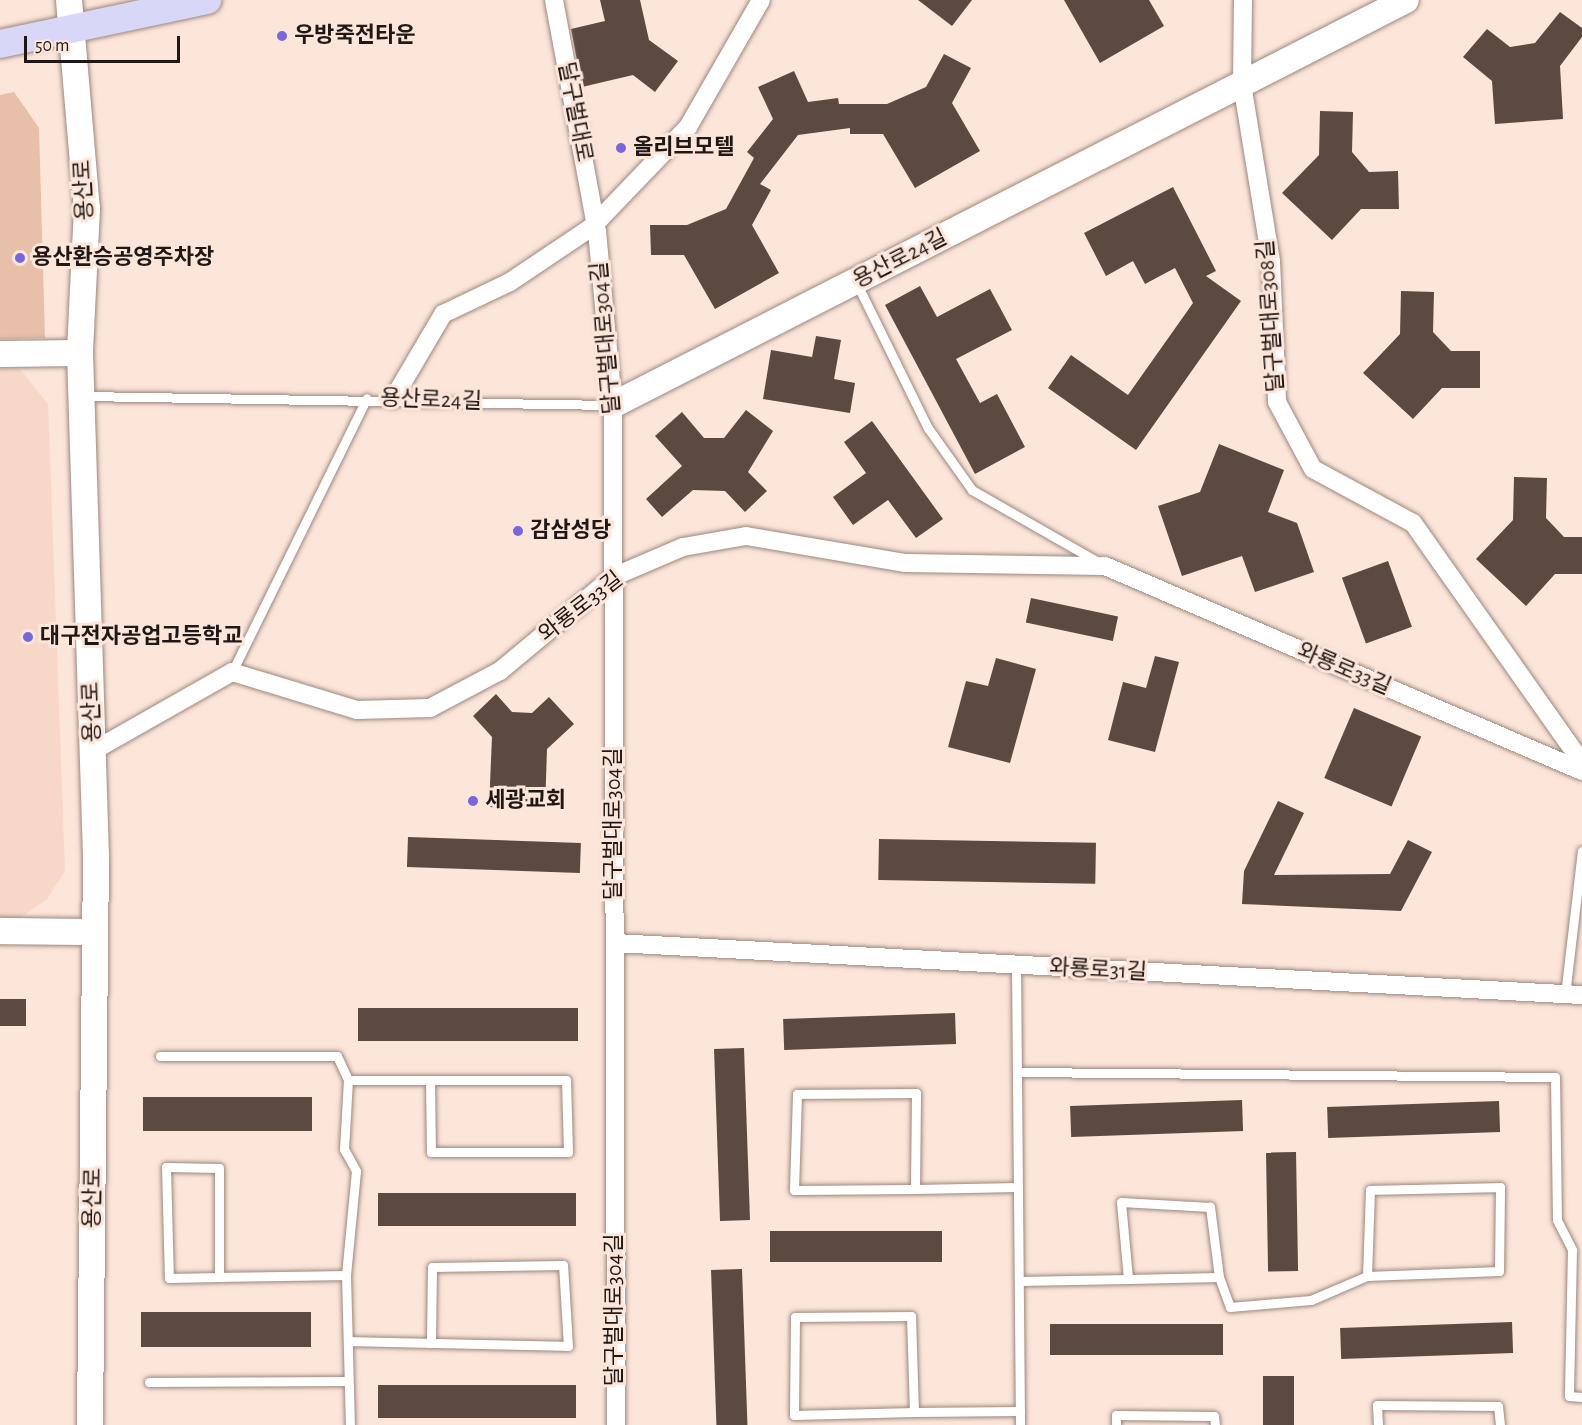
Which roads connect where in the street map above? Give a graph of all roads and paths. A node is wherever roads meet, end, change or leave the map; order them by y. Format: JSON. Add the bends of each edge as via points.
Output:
{"nodes":[{"id":1,"x":69,"y":0,"type":"edge"},
{"id":2,"x":207,"y":0,"type":"edge"},
{"id":3,"x":554,"y":0,"type":"edge"},
{"id":4,"x":761,"y":0,"type":"edge"},
{"id":5,"x":1243,"y":0,"type":"edge"},
{"id":6,"x":1406,"y":0,"type":"edge"},
{"id":7,"x":72,"y":30,"type":"junction"},
{"id":8,"x":0,"y":44,"type":"edge"},
{"id":9,"x":1242,"y":84,"type":"junction"},
{"id":10,"x":596,"y":223,"type":"junction"},
{"id":11,"x":855,"y":281,"type":"junction"},
{"id":12,"x":80,"y":353,"type":"junction"},
{"id":13,"x":0,"y":354,"type":"edge"},
{"id":14,"x":82,"y":396,"type":"junction"},
{"id":15,"x":367,"y":398,"type":"junction"},
{"id":16,"x":393,"y":399,"type":"junction"},
{"id":17,"x":613,"y":405,"type":"junction"},
{"id":18,"x":1105,"y":566,"type":"junction"},
{"id":19,"x":613,"y":577,"type":"junction"},
{"id":20,"x":232,"y":672,"type":"junction"},
{"id":21,"x":93,"y":752,"type":"junction"},
{"id":22,"x":1582,"y":763,"type":"edge"},
{"id":23,"x":1582,"y":771,"type":"edge"},
{"id":24,"x":1582,"y":852,"type":"edge"},
{"id":25,"x":0,"y":932,"type":"edge"},
{"id":26,"x":95,"y":932,"type":"junction"},
{"id":27,"x":615,"y":943,"type":"junction"},
{"id":28,"x":1016,"y":965,"type":"junction"},
{"id":29,"x":1574,"y":995,"type":"edge"},
{"id":30,"x":160,"y":1056,"type":"dead end"},
{"id":31,"x":1017,"y":1072,"type":"junction"},
{"id":32,"x":348,"y":1080,"type":"junction"},
{"id":33,"x":430,"y":1080,"type":"junction"},
{"id":34,"x":1018,"y":1187,"type":"junction"},
{"id":35,"x":915,"y":1189,"type":"junction"},
{"id":36,"x":346,"y":1275,"type":"junction"},
{"id":37,"x":1367,"y":1276,"type":"junction"},
{"id":38,"x":219,"y":1277,"type":"junction"},
{"id":39,"x":1219,"y":1277,"type":"junction"},
{"id":40,"x":1128,"y":1279,"type":"junction"},
{"id":41,"x":1019,"y":1281,"type":"junction"},
{"id":42,"x":349,"y":1341,"type":"junction"},
{"id":43,"x":431,"y":1342,"type":"junction"},
{"id":44,"x":347,"y":1381,"type":"junction"},
{"id":45,"x":149,"y":1382,"type":"dead end"},
{"id":46,"x":1582,"y":1396,"type":"edge"},
{"id":47,"x":1020,"y":1411,"type":"junction"},
{"id":48,"x":914,"y":1412,"type":"junction"},
{"id":49,"x":90,"y":1425,"type":"edge"},
{"id":50,"x":350,"y":1425,"type":"edge"},
{"id":51,"x":616,"y":1425,"type":"edge"},
{"id":52,"x":1020,"y":1425,"type":"edge"},
{"id":53,"x":1116,"y":1425,"type":"edge"},
{"id":54,"x":1215,"y":1425,"type":"edge"},
{"id":55,"x":1378,"y":1425,"type":"edge"},
{"id":56,"x":1500,"y":1425,"type":"edge"}],
"edges":[{"from":1,"to":7,"type":"main road","name":"용산로"},
{"from":2,"to":7,"type":"main road"},
{"from":3,"to":10,"type":"street","name":"달구벌대로"},
{"from":4,"to":10,"type":"street","name":"달구벌대로304길","via":[[688,127]]},
{"from":5,"to":9,"type":"street","name":"달구벌대로308길"},
{"from":6,"to":9,"type":"main road","name":"용산로24길"},
{"from":7,"to":8,"type":"main road"},
{"from":7,"to":12,"type":"main road","name":"용산로","via":[[87,208]]},
{"from":9,"to":11,"type":"main road","name":"용산로24길"},
{"from":9,"to":22,"type":"street","name":"달구벌대로308길","via":[[1271,262],[1277,402],[1313,469],[1413,523]]},
{"from":10,"to":16,"type":"street","name":"달구벌대로304길","via":[[510,282],[443,314]]},
{"from":10,"to":17,"type":"street","name":"달구벌대로304길"},
{"from":11,"to":17,"type":"main road","name":"용산로24길"},
{"from":11,"to":18,"type":"lane","name":"와룡로33길","via":[[928,428],[972,490]]},
{"from":12,"to":13,"type":"main road"},
{"from":12,"to":14,"type":"main road","name":"용산로"},
{"from":14,"to":15,"type":"lane","name":"용산로24길"},
{"from":14,"to":21,"type":"main road","name":"용산로"},
{"from":15,"to":16,"type":"lane","name":"용산로24길"},
{"from":15,"to":20,"type":"lane","name":"용산로24길"},
{"from":16,"to":17,"type":"lane","name":"용산로24길"},
{"from":17,"to":19,"type":"street","name":"달구벌대로304길"},
{"from":18,"to":19,"type":"street","name":"와룡로33길","via":[[906,563],[746,536],[683,547]]},
{"from":18,"to":23,"type":"street","name":"와룡로33길"},
{"from":19,"to":20,"type":"street","name":"와룡로33길","via":[[500,671],[430,708],[357,710]]},
{"from":19,"to":27,"type":"street","name":"달구벌대로304길"},
{"from":20,"to":21,"type":"street"},
{"from":21,"to":26,"type":"main road","name":"용산로"},
{"from":24,"to":29,"type":"lane"},
{"from":25,"to":26,"type":"main road"},
{"from":26,"to":49,"type":"main road","name":"용산로"},
{"from":27,"to":28,"type":"street","name":"와룡로31길"},
{"from":27,"to":51,"type":"street","name":"달구벌대로304길"},
{"from":28,"to":29,"type":"street","name":"와룡로31길"},
{"from":28,"to":31,"type":"lane"},
{"from":30,"to":32,"type":"lane","via":[[337,1056]]},
{"from":31,"to":34,"type":"lane"},
{"from":31,"to":46,"type":"lane","via":[[1554,1077],[1557,1220],[1572,1250],[1569,1396]]},
{"from":32,"to":33,"type":"lane"},
{"from":32,"to":36,"type":"lane","via":[[344,1149],[356,1171]]},
{"from":33,"to":33,"type":"lane","via":[[566,1080],[568,1152],[431,1152]]},
{"from":34,"to":35,"type":"lane"},
{"from":34,"to":41,"type":"lane"},
{"from":35,"to":35,"type":"lane","via":[[794,1190],[797,1094],[916,1093]]},
{"from":36,"to":38,"type":"lane"},
{"from":36,"to":42,"type":"lane"},
{"from":37,"to":37,"type":"lane","via":[[1499,1271],[1500,1187],[1370,1190]]},
{"from":37,"to":39,"type":"lane","via":[[1311,1300],[1230,1306]]},
{"from":38,"to":38,"type":"lane","via":[[169,1278],[166,1167],[219,1168]]},
{"from":39,"to":40,"type":"lane"},
{"from":39,"to":40,"type":"lane","via":[[1210,1207],[1121,1202]]},
{"from":40,"to":41,"type":"lane"},
{"from":41,"to":47,"type":"lane"},
{"from":42,"to":43,"type":"lane"},
{"from":42,"to":44,"type":"lane"},
{"from":43,"to":43,"type":"lane","via":[[568,1346],[563,1265],[432,1267]]},
{"from":44,"to":45,"type":"lane"},
{"from":44,"to":50,"type":"lane"},
{"from":47,"to":48,"type":"lane"},
{"from":47,"to":52,"type":"lane"},
{"from":48,"to":48,"type":"lane","via":[[794,1414],[795,1317],[911,1316]]},
{"from":53,"to":54,"type":"lane","via":[[1116,1415],[1214,1416]]},
{"from":55,"to":56,"type":"lane","via":[[1377,1405],[1498,1406]]}]}
